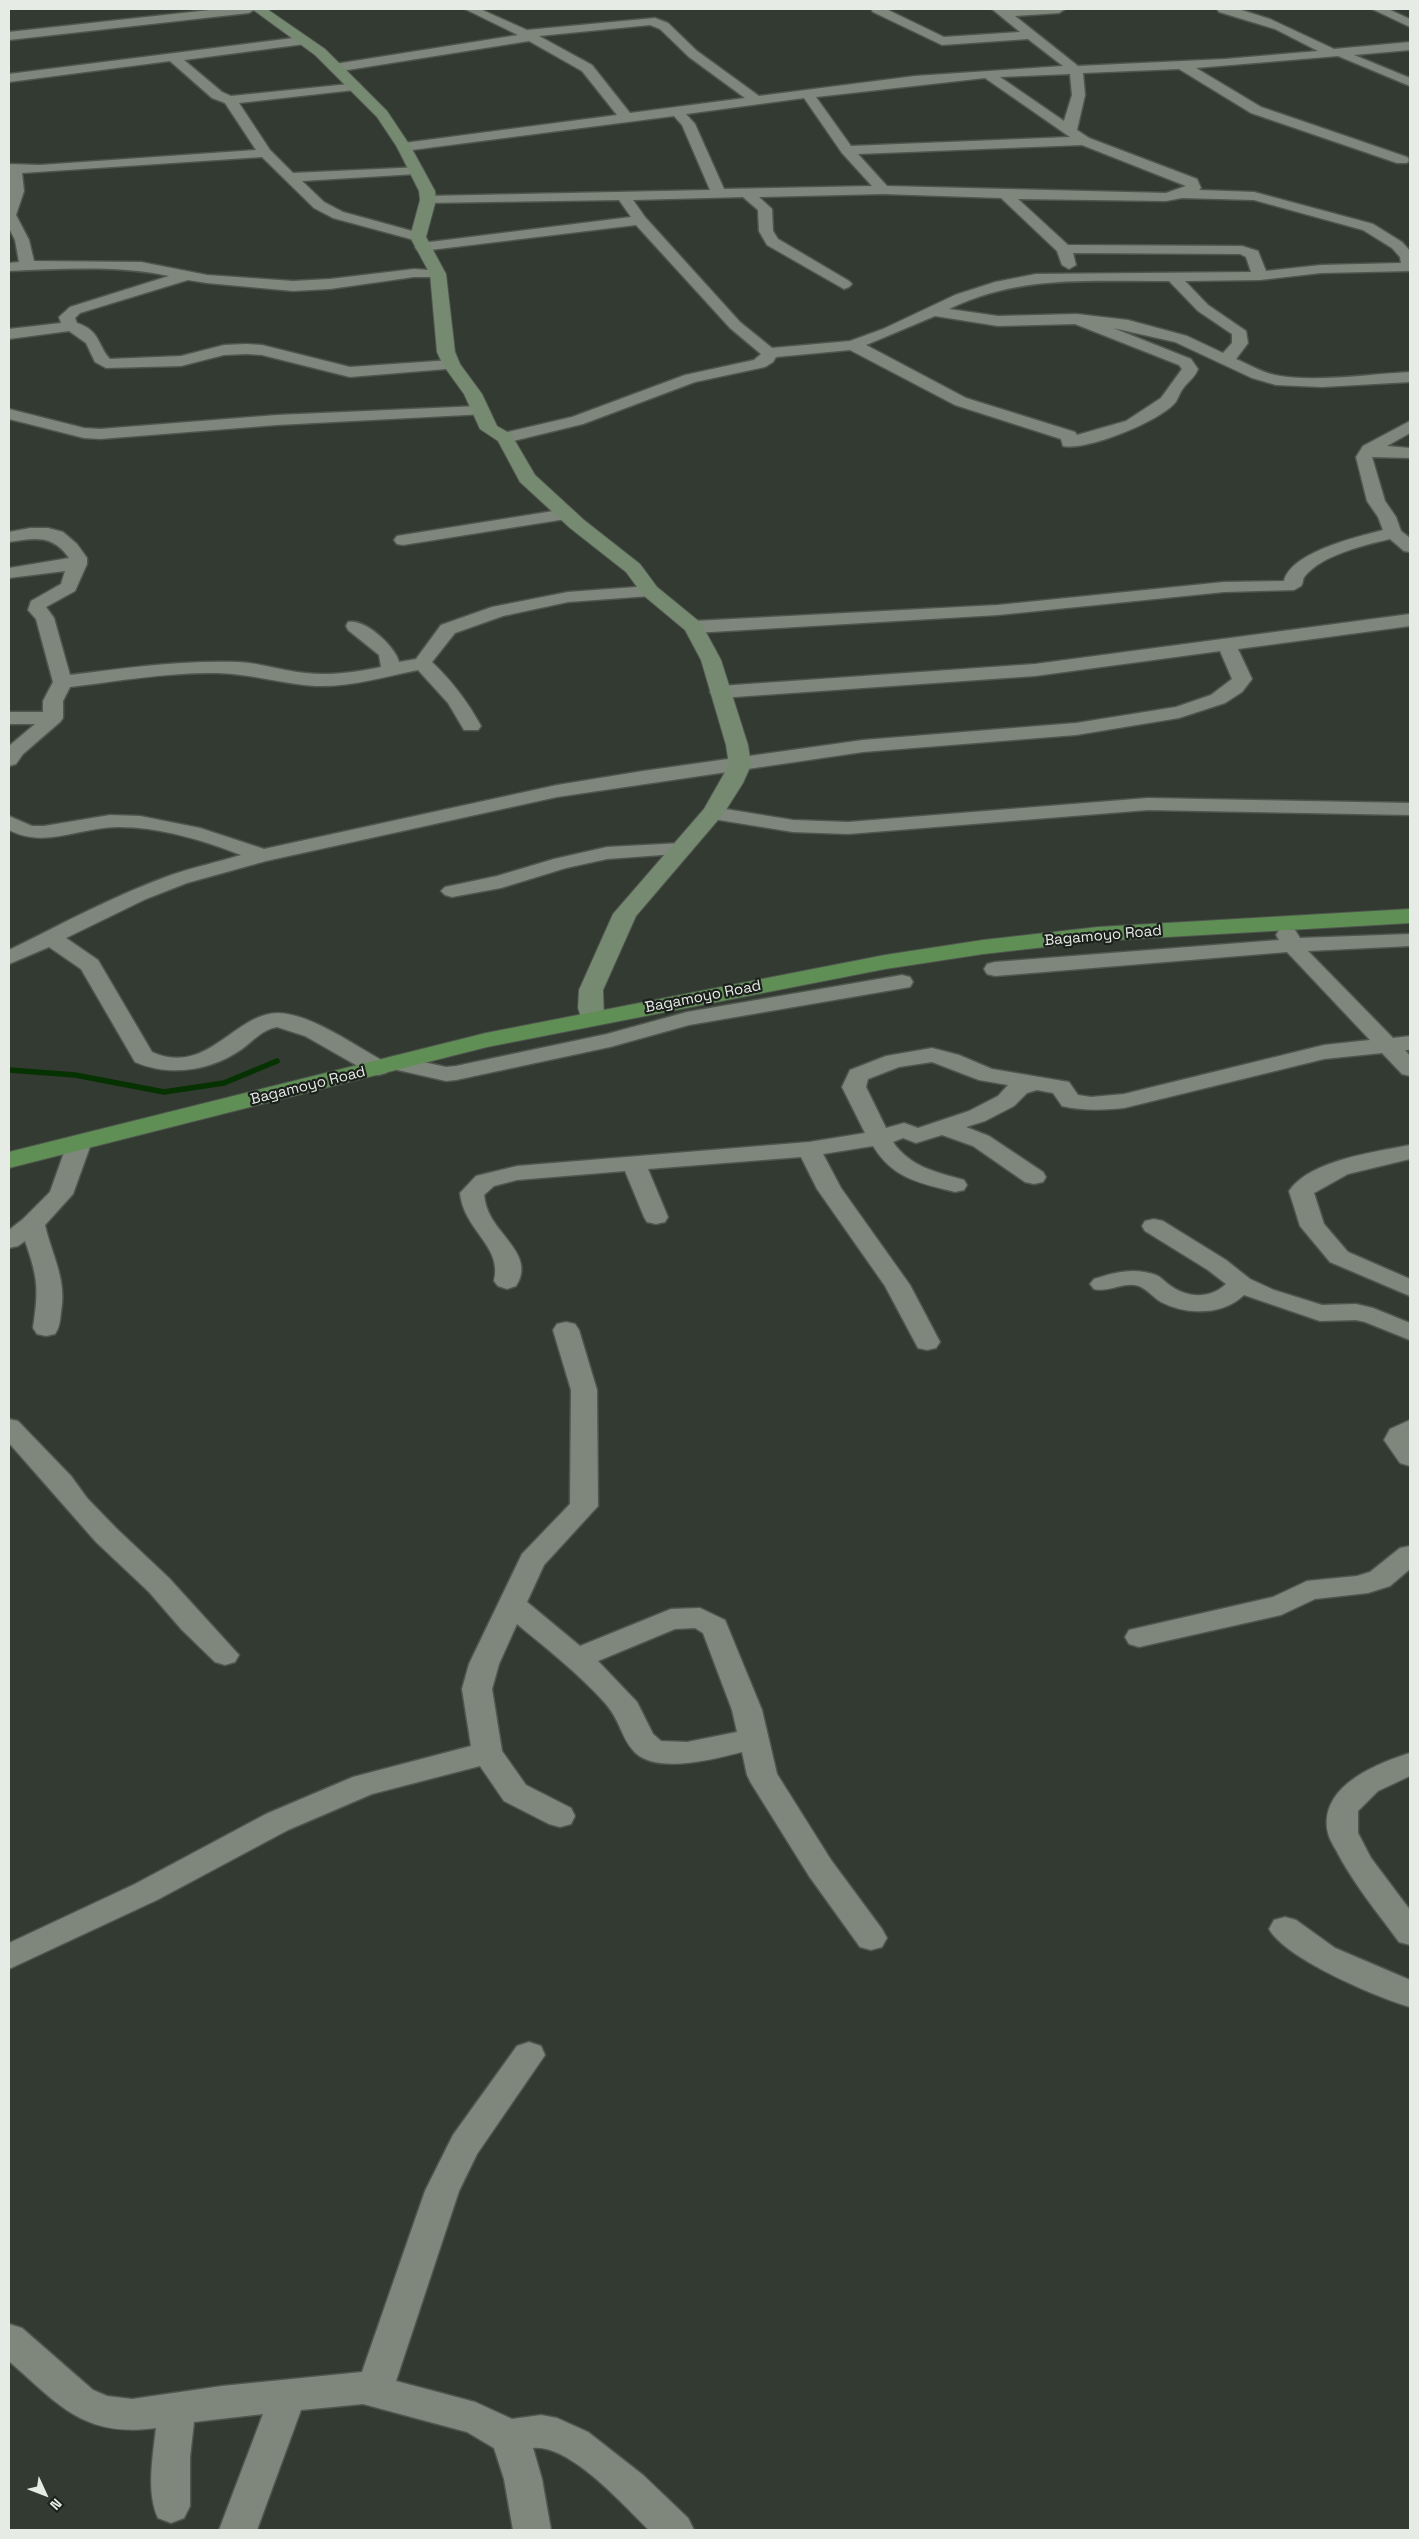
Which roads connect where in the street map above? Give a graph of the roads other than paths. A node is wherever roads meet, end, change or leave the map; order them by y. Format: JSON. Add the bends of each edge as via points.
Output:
{"nodes":[{"id":1,"x":249,"y":9,"type":"edge"},
{"id":2,"x":259,"y":9,"type":"edge"},
{"id":3,"x":471,"y":9,"type":"edge"},
{"id":4,"x":876,"y":9,"type":"edge"},
{"id":5,"x":1059,"y":9,"type":"edge"},
{"id":6,"x":1223,"y":9,"type":"edge"},
{"id":7,"x":1378,"y":9,"type":"edge"},
{"id":8,"x":1001,"y":11,"type":"edge"},
{"id":9,"x":102,"y":12,"type":"dead end"},
{"id":10,"x":129,"y":23,"type":"junction"},
{"id":11,"x":1410,"y":23,"type":"edge"},
{"id":12,"x":1031,"y":35,"type":"junction"},
{"id":13,"x":9,"y":36,"type":"edge"},
{"id":14,"x":528,"y":36,"type":"junction"},
{"id":15,"x":301,"y":40,"type":"junction"},
{"id":16,"x":1410,"y":46,"type":"edge"},
{"id":17,"x":1337,"y":54,"type":"junction"},
{"id":18,"x":173,"y":56,"type":"junction"},
{"id":19,"x":62,"y":58,"type":"dead end"},
{"id":20,"x":1182,"y":66,"type":"junction"},
{"id":21,"x":335,"y":68,"type":"junction"},
{"id":22,"x":70,"y":70,"type":"junction"},
{"id":23,"x":1076,"y":70,"type":"junction"},
{"id":24,"x":988,"y":74,"type":"junction"},
{"id":25,"x":9,"y":78,"type":"edge"},
{"id":26,"x":1410,"y":82,"type":"edge"},
{"id":27,"x":354,"y":86,"type":"junction"},
{"id":28,"x":807,"y":94,"type":"junction"},
{"id":29,"x":230,"y":100,"type":"junction"},
{"id":30,"x":757,"y":101,"type":"junction"},
{"id":31,"x":676,"y":110,"type":"junction"},
{"id":32,"x":626,"y":117,"type":"junction"},
{"id":33,"x":1070,"y":130,"type":"junction"},
{"id":34,"x":1084,"y":141,"type":"junction"},
{"id":35,"x":404,"y":147,"type":"junction"},
{"id":36,"x":847,"y":150,"type":"junction"},
{"id":37,"x":265,"y":153,"type":"junction"},
{"id":38,"x":1402,"y":160,"type":"dead end"},
{"id":39,"x":9,"y":168,"type":"edge"},
{"id":40,"x":416,"y":170,"type":"junction"},
{"id":41,"x":291,"y":177,"type":"junction"},
{"id":42,"x":884,"y":190,"type":"junction"},
{"id":43,"x":746,"y":193,"type":"junction"},
{"id":44,"x":719,"y":194,"type":"junction"},
{"id":45,"x":1005,"y":194,"type":"junction"},
{"id":46,"x":1182,"y":194,"type":"junction"},
{"id":47,"x":623,"y":196,"type":"junction"},
{"id":48,"x":428,"y":200,"type":"junction"},
{"id":49,"x":9,"y":215,"type":"edge"},
{"id":50,"x":640,"y":220,"type":"junction"},
{"id":51,"x":420,"y":242,"type":"junction"},
{"id":52,"x":1064,"y":250,"type":"junction"},
{"id":53,"x":26,"y":265,"type":"junction"},
{"id":54,"x":9,"y":267,"type":"edge"},
{"id":55,"x":1410,"y":267,"type":"edge"},
{"id":56,"x":438,"y":274,"type":"junction"},
{"id":57,"x":187,"y":276,"type":"junction"},
{"id":58,"x":1073,"y":276,"type":"junction"},
{"id":59,"x":1260,"y":276,"type":"junction"},
{"id":60,"x":1173,"y":277,"type":"junction"},
{"id":61,"x":844,"y":284,"type":"dead end"},
{"id":62,"x":933,"y":311,"type":"junction"},
{"id":63,"x":1078,"y":319,"type":"junction"},
{"id":64,"x":70,"y":326,"type":"junction"},
{"id":65,"x":9,"y":334,"type":"edge"},
{"id":66,"x":852,"y":345,"type":"junction"},
{"id":67,"x":769,"y":354,"type":"junction"},
{"id":68,"x":1226,"y":359,"type":"junction"},
{"id":69,"x":452,"y":365,"type":"junction"},
{"id":70,"x":1410,"y":377,"type":"edge"},
{"id":71,"x":479,"y":411,"type":"junction"},
{"id":72,"x":9,"y":414,"type":"edge"},
{"id":73,"x":1410,"y":426,"type":"edge"},
{"id":74,"x":505,"y":438,"type":"junction"},
{"id":75,"x":1369,"y":450,"type":"junction"},
{"id":76,"x":1410,"y":453,"type":"edge"},
{"id":77,"x":566,"y":514,"type":"junction"},
{"id":78,"x":1393,"y":533,"type":"junction"},
{"id":79,"x":9,"y":537,"type":"edge"},
{"id":80,"x":403,"y":540,"type":"dead end"},
{"id":81,"x":1410,"y":547,"type":"edge"},
{"id":82,"x":78,"y":564,"type":"junction"},
{"id":83,"x":9,"y":573,"type":"edge"},
{"id":84,"x":650,"y":590,"type":"junction"},
{"id":85,"x":1410,"y":620,"type":"edge"},
{"id":86,"x":355,"y":626,"type":"dead end"},
{"id":87,"x":694,"y":627,"type":"junction"},
{"id":88,"x":1228,"y":646,"type":"junction"},
{"id":89,"x":422,"y":663,"type":"junction"},
{"id":90,"x":391,"y":669,"type":"junction"},
{"id":91,"x":63,"y":682,"type":"junction"},
{"id":92,"x":720,"y":692,"type":"junction"},
{"id":93,"x":9,"y":718,"type":"edge"},
{"id":94,"x":53,"y":718,"type":"junction"},
{"id":95,"x":471,"y":726,"type":"dead end"},
{"id":96,"x":9,"y":760,"type":"edge"},
{"id":97,"x":740,"y":765,"type":"junction"},
{"id":98,"x":1410,"y":810,"type":"edge"},
{"id":99,"x":713,"y":813,"type":"junction"},
{"id":100,"x":9,"y":822,"type":"edge"},
{"id":101,"x":682,"y":849,"type":"junction"},
{"id":102,"x":262,"y":856,"type":"junction"},
{"id":103,"x":452,"y":891,"type":"dead end"},
{"id":104,"x":1410,"y":916,"type":"edge"},
{"id":105,"x":1281,"y":924,"type":"junction"},
{"id":106,"x":48,"y":937,"type":"junction"},
{"id":107,"x":1410,"y":940,"type":"edge"},
{"id":108,"x":1294,"y":945,"type":"junction"},
{"id":109,"x":9,"y":958,"type":"edge"},
{"id":110,"x":995,"y":969,"type":"dead end"},
{"id":111,"x":902,"y":982,"type":"dead end"},
{"id":112,"x":680,"y":1011,"type":"junction"},
{"id":113,"x":592,"y":1018,"type":"junction"},
{"id":114,"x":1410,"y":1044,"type":"edge"},
{"id":115,"x":1388,"y":1046,"type":"junction"},
{"id":116,"x":387,"y":1066,"type":"junction"},
{"id":117,"x":1410,"y":1069,"type":"edge"},
{"id":118,"x":1032,"y":1084,"type":"junction"},
{"id":119,"x":942,"y":1127,"type":"junction"},
{"id":120,"x":881,"y":1138,"type":"junction"},
{"id":121,"x":79,"y":1144,"type":"junction"},
{"id":122,"x":809,"y":1149,"type":"junction"},
{"id":123,"x":1410,"y":1152,"type":"edge"},
{"id":124,"x":9,"y":1160,"type":"edge"},
{"id":125,"x":634,"y":1164,"type":"junction"},
{"id":126,"x":1034,"y":1177,"type":"dead end"},
{"id":127,"x":955,"y":1185,"type":"dead end"},
{"id":128,"x":656,"y":1217,"type":"dead end"},
{"id":129,"x":32,"y":1224,"type":"junction"},
{"id":130,"x":1154,"y":1226,"type":"dead end"},
{"id":131,"x":9,"y":1241,"type":"edge"},
{"id":132,"x":507,"y":1282,"type":"dead end"},
{"id":133,"x":1103,"y":1284,"type":"dead end"},
{"id":134,"x":1241,"y":1284,"type":"junction"},
{"id":135,"x":1410,"y":1288,"type":"edge"},
{"id":136,"x":46,"y":1328,"type":"dead end"},
{"id":137,"x":566,"y":1330,"type":"dead end"},
{"id":138,"x":1410,"y":1332,"type":"edge"},
{"id":139,"x":927,"y":1342,"type":"dead end"},
{"id":140,"x":9,"y":1427,"type":"edge"},
{"id":141,"x":1410,"y":1429,"type":"edge"},
{"id":142,"x":1410,"y":1457,"type":"edge"},
{"id":143,"x":1410,"y":1555,"type":"edge"},
{"id":144,"x":511,"y":1604,"type":"junction"},
{"id":145,"x":1139,"y":1638,"type":"dead end"},
{"id":146,"x":225,"y":1655,"type":"dead end"},
{"id":147,"x":576,"y":1659,"type":"junction"},
{"id":148,"x":752,"y":1738,"type":"junction"},
{"id":149,"x":487,"y":1753,"type":"junction"},
{"id":150,"x":1410,"y":1764,"type":"edge"},
{"id":151,"x":560,"y":1816,"type":"dead end"},
{"id":152,"x":1285,"y":1929,"type":"dead end"},
{"id":153,"x":1410,"y":1933,"type":"edge"},
{"id":154,"x":871,"y":1938,"type":"dead end"},
{"id":155,"x":9,"y":1957,"type":"edge"},
{"id":156,"x":1410,"y":1994,"type":"edge"},
{"id":157,"x":529,"y":2055,"type":"dead end"},
{"id":158,"x":9,"y":2339,"type":"edge"},
{"id":159,"x":374,"y":2391,"type":"junction"},
{"id":160,"x":288,"y":2396,"type":"junction"},
{"id":161,"x":177,"y":2410,"type":"junction"},
{"id":162,"x":507,"y":2436,"type":"junction"},
{"id":163,"x":171,"y":2506,"type":"dead end"},
{"id":164,"x":238,"y":2530,"type":"edge"},
{"id":165,"x":532,"y":2530,"type":"edge"},
{"id":166,"x":675,"y":2530,"type":"edge"}],
"edges":[{"from":1,"to":10,"type":"street"},
{"from":2,"to":15,"type":"street"},
{"from":3,"to":14,"type":"street"},
{"from":4,"to":12,"type":"street","via":[[942,42]]},
{"from":5,"to":8,"type":"street"},
{"from":6,"to":17,"type":"street","via":[[1278,25]]},
{"from":7,"to":11,"type":"street"},
{"from":8,"to":12,"type":"street"},
{"from":9,"to":10,"type":"street","via":[[115,20]]},
{"from":10,"to":13,"type":"street","via":[[52,37]]},
{"from":12,"to":23,"type":"street"},
{"from":14,"to":21,"type":"street"},
{"from":14,"to":30,"type":"street","via":[[651,21],[664,26],[693,54]]},
{"from":14,"to":32,"type":"street","via":[[587,68]]},
{"from":15,"to":18,"type":"street"},
{"from":15,"to":21,"type":"street","via":[[320,52]]},
{"from":16,"to":17,"type":"street"},
{"from":17,"to":20,"type":"street"},
{"from":17,"to":26,"type":"street"},
{"from":18,"to":22,"type":"street"},
{"from":18,"to":29,"type":"street","via":[[217,95]]},
{"from":19,"to":22,"type":"street"},
{"from":20,"to":23,"type":"street"},
{"from":20,"to":38,"type":"street","via":[[1256,110]]},
{"from":21,"to":27,"type":"street"},
{"from":22,"to":25,"type":"street"},
{"from":23,"to":24,"type":"street"},
{"from":23,"to":33,"type":"street","via":[[1081,85],[1070,116]]},
{"from":24,"to":28,"type":"street"},
{"from":24,"to":33,"type":"street"},
{"from":27,"to":29,"type":"street"},
{"from":27,"to":35,"type":"street","via":[[382,114]]},
{"from":28,"to":30,"type":"street"},
{"from":28,"to":36,"type":"street"},
{"from":29,"to":37,"type":"street"},
{"from":30,"to":31,"type":"street"},
{"from":31,"to":32,"type":"street"},
{"from":31,"to":44,"type":"street","via":[[688,124]]},
{"from":32,"to":35,"type":"street"},
{"from":33,"to":34,"type":"street"},
{"from":34,"to":36,"type":"street"},
{"from":34,"to":46,"type":"street","via":[[1192,182],[1194,188]]},
{"from":35,"to":40,"type":"street"},
{"from":36,"to":42,"type":"street"},
{"from":37,"to":39,"type":"street","via":[[40,169]]},
{"from":37,"to":41,"type":"street"},
{"from":39,"to":49,"type":"street","via":[[15,173],[16,191]]},
{"from":40,"to":41,"type":"street"},
{"from":40,"to":48,"type":"street"},
{"from":41,"to":51,"type":"street","via":[[319,204],[338,215]]},
{"from":42,"to":43,"type":"street"},
{"from":42,"to":45,"type":"street"},
{"from":43,"to":44,"type":"street"},
{"from":43,"to":61,"type":"street","via":[[765,209],[766,231],[772,242]]},
{"from":44,"to":47,"type":"street"},
{"from":45,"to":46,"type":"street","via":[[1148,197]]},
{"from":45,"to":52,"type":"street"},
{"from":46,"to":55,"type":"street","via":[[1254,196],[1368,227],[1397,245],[1407,256]]},
{"from":47,"to":48,"type":"street"},
{"from":47,"to":50,"type":"street"},
{"from":48,"to":51,"type":"street"},
{"from":49,"to":53,"type":"street","via":[[22,240]]},
{"from":50,"to":51,"type":"street"},
{"from":50,"to":67,"type":"street","via":[[735,325]]},
{"from":51,"to":56,"type":"street"},
{"from":52,"to":58,"type":"street"},
{"from":52,"to":59,"type":"street","via":[[1242,250],[1253,254]]},
{"from":53,"to":54,"type":"street"},
{"from":53,"to":57,"type":"street","via":[[114,264],[158,268]]},
{"from":55,"to":59,"type":"street","via":[[1321,269]]},
{"from":56,"to":57,"type":"street","via":[[414,273],[294,286]]},
{"from":56,"to":69,"type":"street","via":[[442,329]]},
{"from":57,"to":64,"type":"street","via":[[75,310],[67,317]]},
{"from":58,"to":60,"type":"street"},
{"from":58,"to":62,"type":"street","via":[[1036,278],[1000,285]]},
{"from":59,"to":60,"type":"street"},
{"from":60,"to":68,"type":"street","via":[[1203,308],[1242,336],[1241,343]]},
{"from":62,"to":63,"type":"street","via":[[998,321]]},
{"from":62,"to":66,"type":"street"},
{"from":63,"to":66,"type":"street","via":[[1186,362],[1190,368],[1187,378],[1176,386],[1168,400],[1132,424],[1069,442],[1069,436],[960,402],[879,356]]},
{"from":63,"to":68,"type":"street","via":[[1148,330],[1180,339]]},
{"from":64,"to":65,"type":"street"},
{"from":64,"to":69,"type":"street","via":[[93,341],[106,363],[181,361],[246,348],[350,372]]},
{"from":66,"to":67,"type":"street"},
{"from":67,"to":74,"type":"street","via":[[767,360],[759,364],[699,376],[577,421]]},
{"from":68,"to":70,"type":"street","via":[[1276,380],[1330,382]]},
{"from":69,"to":71,"type":"street","via":[[473,394]]},
{"from":71,"to":72,"type":"street","via":[[277,420],[100,434]]},
{"from":71,"to":74,"type":"street","via":[[489,429]]},
{"from":73,"to":75,"type":"street"},
{"from":74,"to":77,"type":"street","via":[[527,478]]},
{"from":75,"to":76,"type":"street"},
{"from":75,"to":78,"type":"street","via":[[1364,458],[1367,473],[1376,501]]},
{"from":77,"to":80,"type":"street"},
{"from":77,"to":84,"type":"street","via":[[633,568]]},
{"from":78,"to":81,"type":"street"},
{"from":78,"to":87,"type":"street","via":[[1340,548],[1322,557],[1298,572],[1295,582],[1288,586],[1224,587],[1016,609]]},
{"from":79,"to":82,"type":"street","via":[[46,533],[59,536],[75,552]]},
{"from":82,"to":83,"type":"street"},
{"from":82,"to":91,"type":"street","via":[[69,587],[37,605],[37,610],[46,618]]},
{"from":84,"to":87,"type":"street"},
{"from":84,"to":89,"type":"street","via":[[568,597],[498,611],[448,630]]},
{"from":85,"to":88,"type":"street"},
{"from":86,"to":90,"type":"street","via":[[388,653]]},
{"from":87,"to":92,"type":"street","via":[[711,660]]},
{"from":88,"to":92,"type":"street","via":[[1035,670]]},
{"from":88,"to":97,"type":"street","via":[[1242,679],[1218,699],[1179,712],[1076,729],[863,746]]},
{"from":89,"to":90,"type":"street"},
{"from":89,"to":95,"type":"street","via":[[446,686],[463,708]]},
{"from":90,"to":91,"type":"street","via":[[355,678],[324,680],[239,668],[200,668],[154,670]]},
{"from":91,"to":94,"type":"street","via":[[53,701]]},
{"from":92,"to":97,"type":"street"},
{"from":93,"to":94,"type":"street"},
{"from":94,"to":96,"type":"street"},
{"from":97,"to":99,"type":"street"},
{"from":97,"to":102,"type":"street","via":[[556,791]]},
{"from":98,"to":99,"type":"street","via":[[1148,804],[848,828],[793,826]]},
{"from":99,"to":101,"type":"street"},
{"from":100,"to":102,"type":"street","via":[[33,832],[118,821],[171,826]]},
{"from":101,"to":103,"type":"street","via":[[607,853],[501,882]]},
{"from":101,"to":113,"type":"street","via":[[625,914],[591,990]]},
{"from":102,"to":106,"type":"street","via":[[180,879]]},
{"from":104,"to":105,"type":"highway","name":"Bagamoyo Road"},
{"from":105,"to":108,"type":"street"},
{"from":105,"to":112,"type":"highway","name":"Bagamoyo Road","via":[[1098,934],[983,947],[884,962]]},
{"from":106,"to":109,"type":"street"},
{"from":106,"to":116,"type":"street","via":[[90,964],[143,1057],[155,1064],[186,1062],[215,1053],[228,1048],[259,1024],[277,1020]]},
{"from":107,"to":108,"type":"street"},
{"from":108,"to":110,"type":"street"},
{"from":108,"to":115,"type":"street"},
{"from":111,"to":112,"type":"street"},
{"from":112,"to":113,"type":"highway","name":"Bagamoyo Road"},
{"from":112,"to":116,"type":"street","via":[[623,1037],[456,1073]]},
{"from":113,"to":116,"type":"highway","name":"Bagamoyo Road","via":[[486,1040]]},
{"from":114,"to":115,"type":"street"},
{"from":115,"to":117,"type":"street"},
{"from":115,"to":118,"type":"street","via":[[1324,1052],[1124,1101],[1091,1104],[1070,1101],[1061,1087]]},
{"from":116,"to":121,"type":"highway","name":"Bagamoyo Road"},
{"from":118,"to":119,"type":"street","via":[[1019,1088],[1006,1101],[977,1116]]},
{"from":118,"to":120,"type":"street","via":[[987,1076],[932,1055],[875,1067],[858,1075],[854,1088]]},
{"from":119,"to":120,"type":"street","via":[[916,1136],[904,1130]]},
{"from":119,"to":126,"type":"street","via":[[981,1141]]},
{"from":120,"to":122,"type":"street"},
{"from":120,"to":127,"type":"street","via":[[899,1164]]},
{"from":121,"to":124,"type":"highway","name":"Bagamoyo Road"},
{"from":121,"to":129,"type":"street","via":[[61,1194]]},
{"from":122,"to":125,"type":"street"},
{"from":122,"to":139,"type":"street","via":[[829,1188],[897,1285]]},
{"from":123,"to":135,"type":"street","via":[[1337,1168],[1301,1191],[1312,1226],[1339,1257]]},
{"from":125,"to":128,"type":"street"},
{"from":125,"to":132,"type":"street","via":[[516,1173],[485,1181],[472,1193],[480,1219],[508,1256],[510,1274]]},
{"from":129,"to":131,"type":"street"},
{"from":129,"to":136,"type":"street","via":[[50,1280],[52,1302]]},
{"from":130,"to":134,"type":"street"},
{"from":133,"to":134,"type":"street","via":[[1125,1277],[1150,1281],[1161,1291],[1187,1303],[1206,1304],[1231,1295]]},
{"from":134,"to":138,"type":"street","via":[[1320,1313],[1356,1312]]},
{"from":137,"to":144,"type":"street","via":[[584,1390],[584,1506],[532,1561]]},
{"from":140,"to":146,"type":"street","via":[[106,1535]]},
{"from":141,"to":142,"type":"street","via":[[1399,1435],[1397,1440]]},
{"from":143,"to":145,"type":"street","via":[[1380,1579],[1358,1586],[1307,1591],[1281,1605]]},
{"from":144,"to":147,"type":"street"},
{"from":144,"to":149,"type":"street","via":[[484,1664],[477,1688]]},
{"from":147,"to":148,"type":"street","via":[[628,1710],[639,1739],[649,1749],[668,1753],[719,1747]]},
{"from":147,"to":148,"type":"street","via":[[671,1619],[692,1618],[708,1622],[719,1634],[747,1710]]},
{"from":148,"to":154,"type":"street","via":[[762,1775],[774,1797]]},
{"from":149,"to":151,"type":"street","via":[[515,1792]]},
{"from":149,"to":155,"type":"street","via":[[364,1785],[277,1822],[146,1892]]},
{"from":150,"to":153,"type":"street","via":[[1367,1783],[1343,1808],[1343,1833],[1359,1865]]},
{"from":152,"to":156,"type":"street","via":[[1324,1957]]},
{"from":157,"to":159,"type":"street","via":[[465,2145],[442,2191]]},
{"from":158,"to":161,"type":"street","via":[[80,2401],[103,2412],[132,2415]]},
{"from":159,"to":160,"type":"street","via":[[363,2388]]},
{"from":159,"to":162,"type":"street","via":[[475,2418]]},
{"from":160,"to":161,"type":"street"},
{"from":160,"to":164,"type":"street"},
{"from":161,"to":163,"type":"street"},
{"from":162,"to":165,"type":"street","via":[[514,2447],[523,2479]]},
{"from":162,"to":166,"type":"street","via":[[542,2431],[568,2438],[594,2457]]}]}
